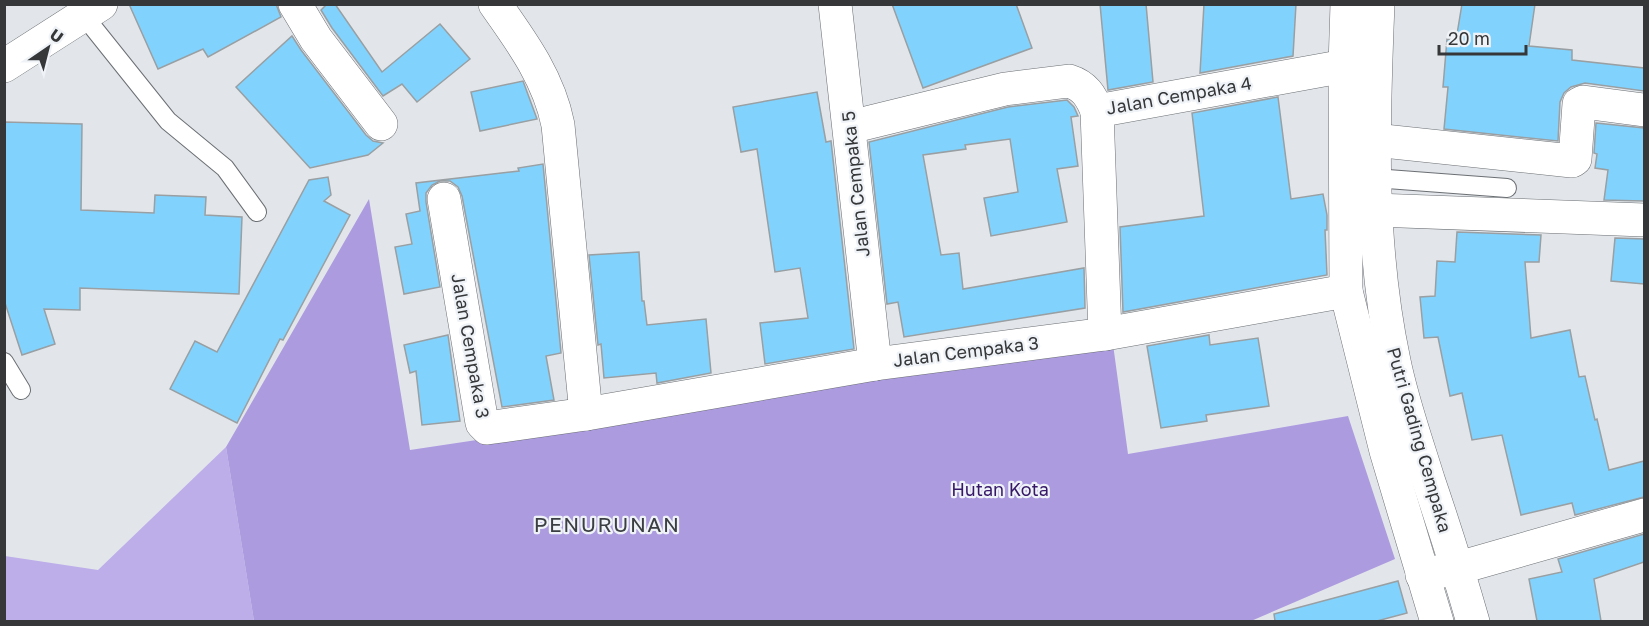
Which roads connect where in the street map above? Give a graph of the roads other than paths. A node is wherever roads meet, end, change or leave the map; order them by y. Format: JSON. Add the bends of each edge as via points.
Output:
{"nodes":[{"id":1,"x":295,"y":4,"type":"edge"},
{"id":2,"x":495,"y":4,"type":"edge"},
{"id":3,"x":836,"y":4,"type":"edge"},
{"id":4,"x":1347,"y":4,"type":"edge"},
{"id":5,"x":1378,"y":4,"type":"edge"},
{"id":6,"x":75,"y":12,"type":"edge"},
{"id":7,"x":4,"y":66,"type":"edge"},
{"id":8,"x":1360,"y":68,"type":"junction"},
{"id":9,"x":1644,"y":110,"type":"edge"},
{"id":10,"x":1097,"y":111,"type":"junction"},
{"id":11,"x":381,"y":124,"type":"dead end"},
{"id":12,"x":850,"y":127,"type":"junction"},
{"id":13,"x":1374,"y":140,"type":"junction"},
{"id":14,"x":1374,"y":178,"type":"junction"},
{"id":15,"x":1507,"y":188,"type":"dead end"},
{"id":16,"x":444,"y":199,"type":"dead end"},
{"id":17,"x":1375,"y":210,"type":"junction"},
{"id":18,"x":257,"y":212,"type":"dead end"},
{"id":19,"x":1644,"y":220,"type":"edge"},
{"id":20,"x":1346,"y":291,"type":"junction"},
{"id":21,"x":1105,"y":334,"type":"junction"},
{"id":22,"x":4,"y":362,"type":"edge"},
{"id":23,"x":875,"y":364,"type":"junction"},
{"id":24,"x":21,"y":390,"type":"dead end"},
{"id":25,"x":586,"y":414,"type":"junction"},
{"id":26,"x":1644,"y":515,"type":"edge"},
{"id":27,"x":1458,"y":568,"type":"junction"},
{"id":28,"x":1422,"y":575,"type":"junction"},
{"id":29,"x":1437,"y":621,"type":"edge"},
{"id":30,"x":1473,"y":621,"type":"edge"}],
"edges":[{"from":1,"to":11,"type":"street","via":[[316,39]]},
{"from":2,"to":25,"type":"street","via":[[523,44],[554,105]]},
{"from":3,"to":12,"type":"street","name":"Jalan Cempaka 5"},
{"from":4,"to":8,"type":"street","name":"Putri Gading Cempaka"},
{"from":5,"to":8,"type":"street","name":"Putri Gading Cempaka"},
{"from":6,"to":7,"type":"street"},
{"from":6,"to":18,"type":"lane","via":[[168,120],[225,168]]},
{"from":8,"to":10,"type":"street","name":"Jalan Cempaka 4"},
{"from":8,"to":13,"type":"street","name":"Putri Gading Cempaka"},
{"from":8,"to":20,"type":"street","name":"Putri Gading Cempaka"},
{"from":9,"to":13,"type":"street","via":[[1579,104],[1572,161]]},
{"from":10,"to":12,"type":"street","via":[[1086,90],[1069,81],[1005,89]]},
{"from":10,"to":21,"type":"street","name":"Jalan Cempaka 4"},
{"from":12,"to":23,"type":"street","name":"Jalan Cempaka 5"},
{"from":13,"to":14,"type":"street","name":"Putri Gading Cempaka"},
{"from":14,"to":15,"type":"lane"},
{"from":14,"to":17,"type":"street","name":"Putri Gading Cempaka"},
{"from":16,"to":25,"type":"street","name":"Jalan Cempaka 3","via":[[482,423],[487,428]]},
{"from":17,"to":19,"type":"street"},
{"from":17,"to":27,"type":"street","name":"Putri Gading Cempaka","via":[[1382,297],[1395,365]]},
{"from":20,"to":21,"type":"street","name":"Jalan Cempaka 3"},
{"from":20,"to":28,"type":"street","name":"Putri Gading Cempaka"},
{"from":21,"to":23,"type":"street","name":"Jalan Cempaka 3"},
{"from":22,"to":24,"type":"lane"},
{"from":23,"to":25,"type":"street","name":"Jalan Cempaka 3"},
{"from":26,"to":27,"type":"street"},
{"from":27,"to":28,"type":"street"},
{"from":27,"to":30,"type":"street","name":"Putri Gading Cempaka"},
{"from":28,"to":29,"type":"street","name":"Putri Gading Cempaka"}]}
